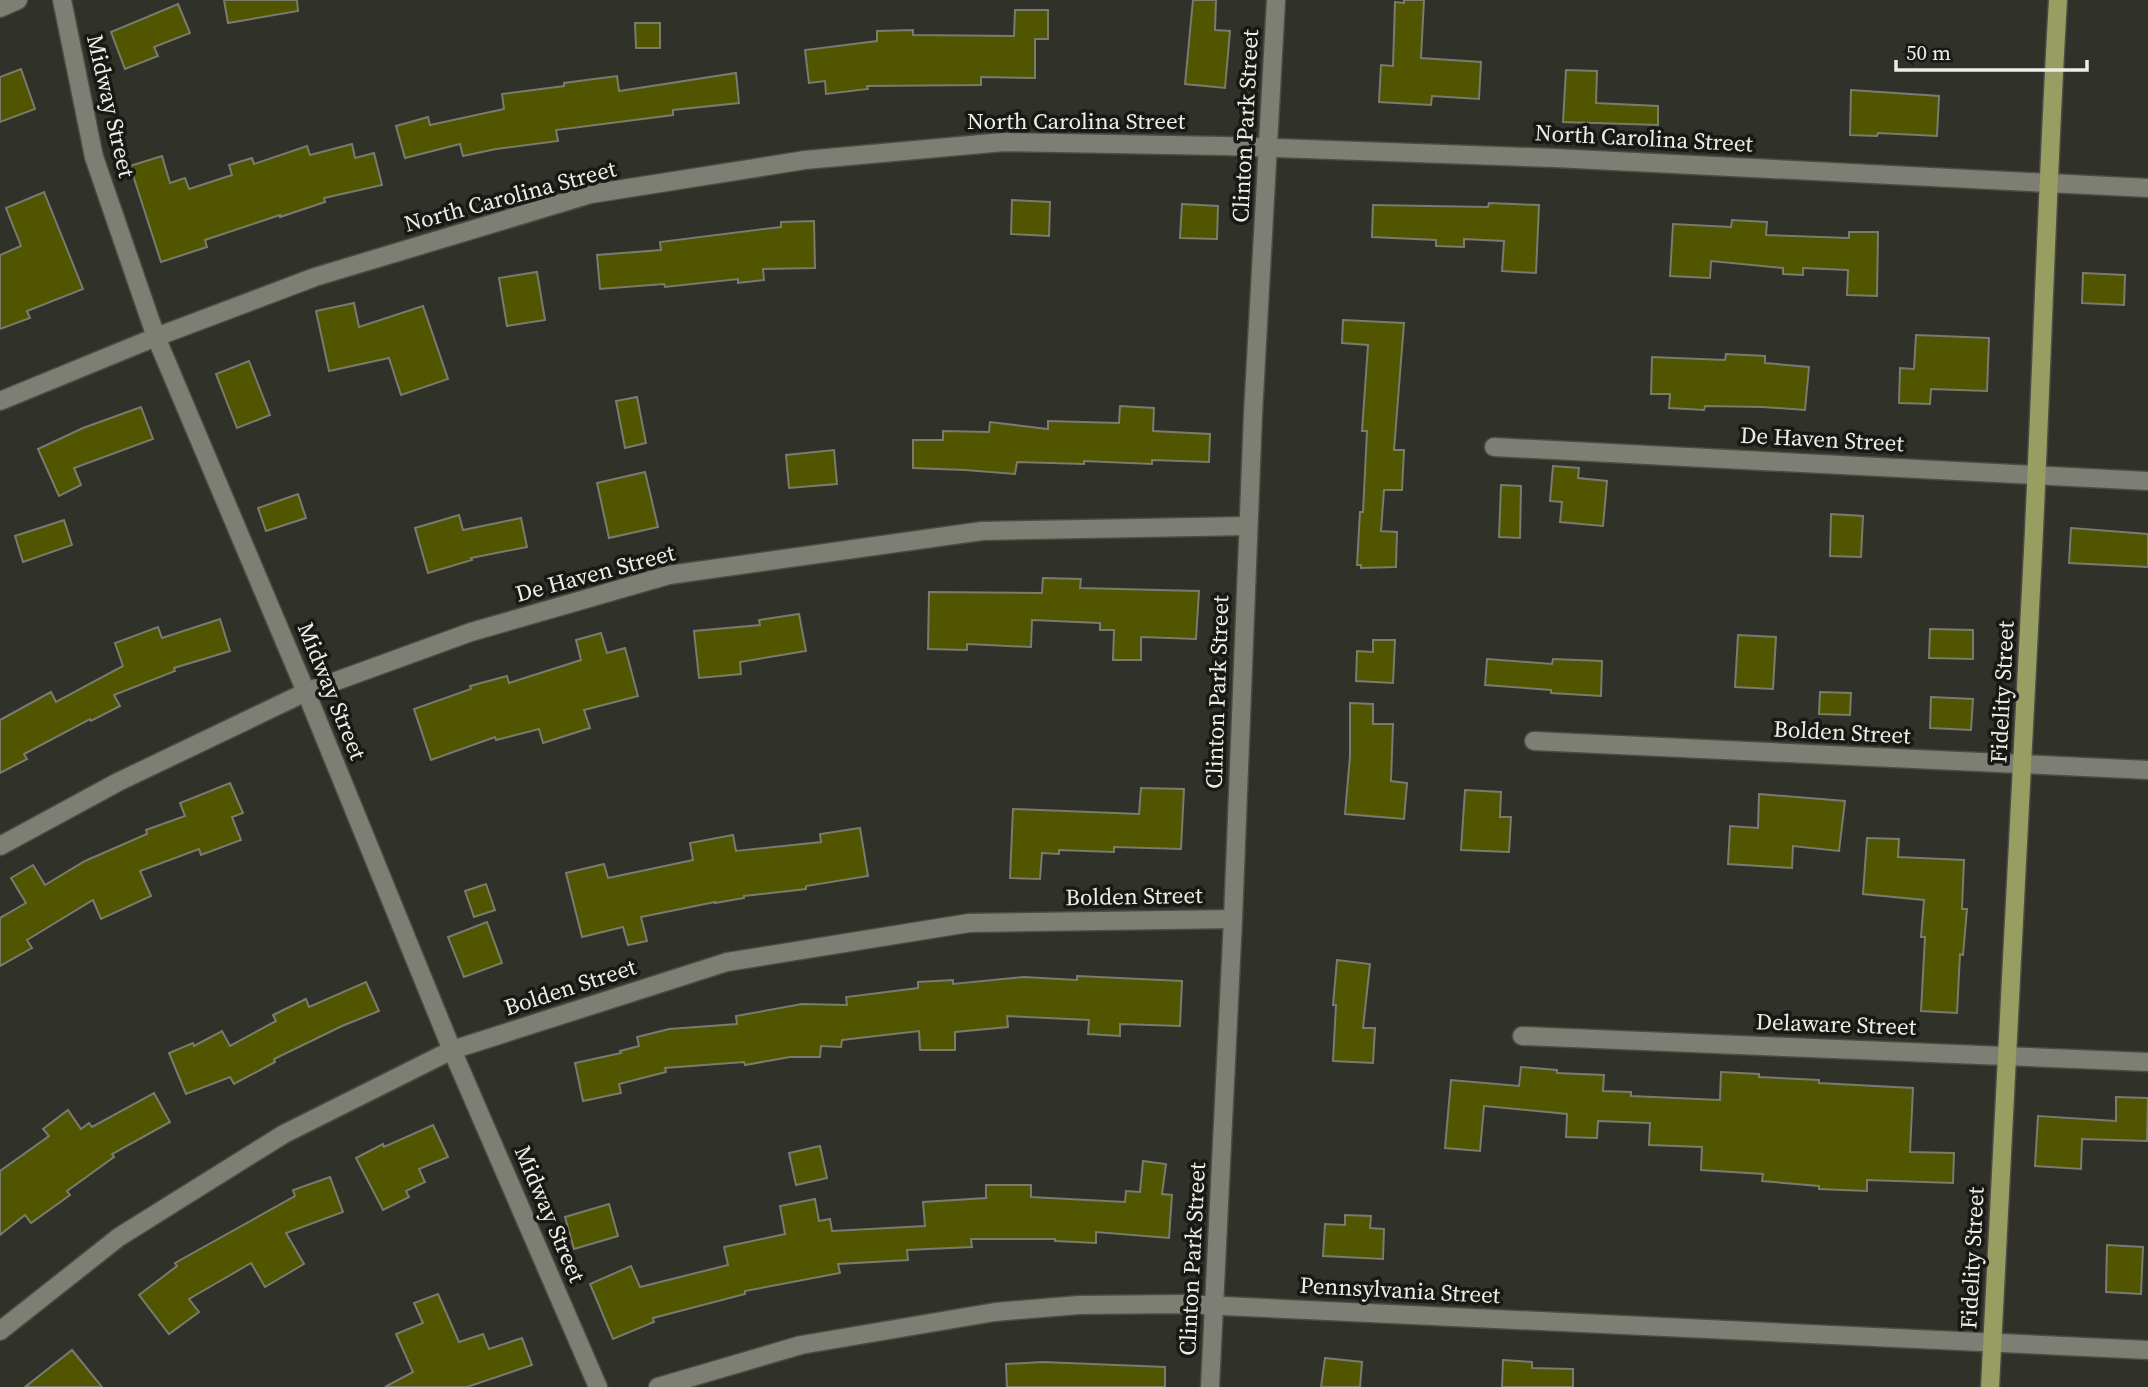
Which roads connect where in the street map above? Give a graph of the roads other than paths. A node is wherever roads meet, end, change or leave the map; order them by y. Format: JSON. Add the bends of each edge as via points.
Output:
{"nodes":[{"id":1,"x":18,"y":0,"type":"edge"},
{"id":2,"x":62,"y":0,"type":"edge"},
{"id":3,"x":1276,"y":0,"type":"edge"},
{"id":4,"x":2058,"y":0,"type":"edge"},
{"id":5,"x":0,"y":8,"type":"edge"},
{"id":6,"x":1268,"y":149,"type":"junction"},
{"id":7,"x":2047,"y":183,"type":"junction"},
{"id":8,"x":2148,"y":188,"type":"edge"},
{"id":9,"x":156,"y":337,"type":"junction"},
{"id":10,"x":0,"y":401,"type":"edge"},
{"id":11,"x":1494,"y":447,"type":"dead end"},
{"id":12,"x":2037,"y":475,"type":"junction"},
{"id":13,"x":2148,"y":481,"type":"edge"},
{"id":14,"x":1248,"y":526,"type":"junction"},
{"id":15,"x":306,"y":692,"type":"junction"},
{"id":16,"x":1534,"y":741,"type":"dead end"},
{"id":17,"x":2023,"y":765,"type":"junction"},
{"id":18,"x":2148,"y":769,"type":"edge"},
{"id":19,"x":0,"y":846,"type":"edge"},
{"id":20,"x":1233,"y":919,"type":"junction"},
{"id":21,"x":1522,"y":1036,"type":"dead end"},
{"id":22,"x":452,"y":1050,"type":"junction"},
{"id":23,"x":2008,"y":1056,"type":"junction"},
{"id":24,"x":2148,"y":1062,"type":"edge"},
{"id":25,"x":1214,"y":1305,"type":"junction"},
{"id":26,"x":0,"y":1331,"type":"edge"},
{"id":27,"x":1992,"y":1341,"type":"junction"},
{"id":28,"x":2148,"y":1350,"type":"edge"},
{"id":29,"x":598,"y":1387,"type":"edge"},
{"id":30,"x":658,"y":1387,"type":"edge"},
{"id":31,"x":1210,"y":1387,"type":"edge"},
{"id":32,"x":1990,"y":1387,"type":"edge"}],
"edges":[{"from":1,"to":5,"type":"street"},
{"from":2,"to":9,"type":"street","name":"Midway Street","via":[[94,157]]},
{"from":3,"to":6,"type":"street","name":"Clinton Park Street"},
{"from":4,"to":7,"type":"main road","name":"Fidelity Street"},
{"from":6,"to":7,"type":"street","name":"North Carolina Street","via":[[1555,158]]},
{"from":6,"to":9,"type":"street","name":"North Carolina Street","via":[[1004,142],[805,160],[591,194],[315,277]]},
{"from":6,"to":14,"type":"street","name":"Clinton Park Street"},
{"from":7,"to":8,"type":"street","name":"North Carolina Street"},
{"from":7,"to":12,"type":"main road","name":"Fidelity Street"},
{"from":9,"to":10,"type":"street","name":"North Carolina Street"},
{"from":9,"to":15,"type":"street","name":"Midway Street"},
{"from":11,"to":12,"type":"street","name":"De Haven Street"},
{"from":12,"to":13,"type":"street","name":"De Haven Street"},
{"from":12,"to":17,"type":"main road","name":"Fidelity Street"},
{"from":14,"to":15,"type":"street","name":"De Haven Street","via":[[982,531],[669,575],[471,632]]},
{"from":14,"to":20,"type":"street","name":"Clinton Park Street"},
{"from":15,"to":19,"type":"street","name":"De Haven Street","via":[[118,782]]},
{"from":15,"to":22,"type":"street","name":"Midway Street"},
{"from":16,"to":17,"type":"street","name":"Bolden Street"},
{"from":17,"to":18,"type":"street","name":"Bolden Street"},
{"from":17,"to":23,"type":"main road","name":"Fidelity Street"},
{"from":20,"to":22,"type":"street","name":"Bolden Street","via":[[969,923],[727,962]]},
{"from":20,"to":25,"type":"street","name":"Clinton Park Street"},
{"from":21,"to":23,"type":"street","name":"Delaware Street"},
{"from":22,"to":26,"type":"street","name":"Bolden Street","via":[[284,1134],[119,1237]]},
{"from":22,"to":29,"type":"street","name":"Midway Street"},
{"from":23,"to":24,"type":"street","name":"Delaware Street"},
{"from":23,"to":27,"type":"main road","name":"Fidelity Street"},
{"from":25,"to":27,"type":"street","name":"Pennsylvania Street"},
{"from":25,"to":30,"type":"street","name":"Pennsylvania Street","via":[[1079,1305],[995,1312],[801,1345]]},
{"from":25,"to":31,"type":"street","name":"Clinton Park Street"},
{"from":27,"to":28,"type":"street","name":"Pennsylvania Street"},
{"from":27,"to":32,"type":"main road","name":"Fidelity Street"}]}
